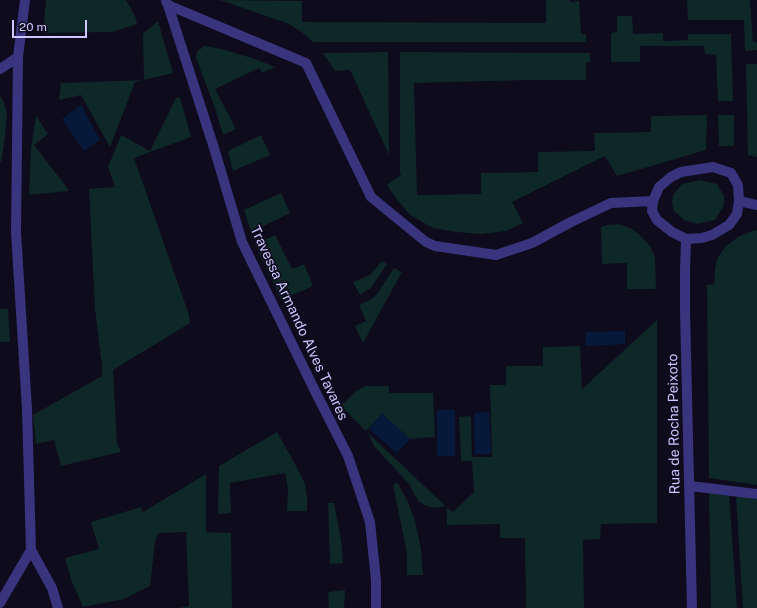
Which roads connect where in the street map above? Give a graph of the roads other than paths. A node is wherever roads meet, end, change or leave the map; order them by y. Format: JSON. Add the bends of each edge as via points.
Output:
{"nodes":[{"id":1,"x":25,"y":0,"type":"edge"},
{"id":2,"x":166,"y":2,"type":"edge"},
{"id":3,"x":18,"y":57,"type":"junction"},
{"id":4,"x":0,"y":69,"type":"edge"},
{"id":5,"x":652,"y":201,"type":"junction"},
{"id":6,"x":739,"y":201,"type":"junction"},
{"id":7,"x":757,"y":204,"type":"edge"},
{"id":8,"x":686,"y":239,"type":"junction"},
{"id":9,"x":690,"y":486,"type":"junction"},
{"id":10,"x":757,"y":494,"type":"edge"},
{"id":11,"x":31,"y":550,"type":"junction"},
{"id":12,"x":0,"y":603,"type":"edge"},
{"id":13,"x":58,"y":608,"type":"edge"},
{"id":14,"x":376,"y":608,"type":"edge"},
{"id":15,"x":692,"y":608,"type":"edge"}],
"edges":[{"from":1,"to":3,"type":"street"},
{"from":2,"to":5,"type":"street","via":[[306,63],[371,197],[426,242],[436,246],[496,255],[532,243],[611,203]]},
{"from":2,"to":14,"type":"street","name":"Travessa Armando Alves Tavares","via":[[242,242],[348,456],[370,522]]},
{"from":3,"to":4,"type":"street"},
{"from":3,"to":11,"type":"street","via":[[16,232],[27,409]]},
{"from":5,"to":6,"type":"street","via":[[659,187],[671,178],[682,172],[713,167],[731,173],[738,186]]},
{"from":5,"to":8,"type":"street","via":[[652,211],[656,220]]},
{"from":6,"to":7,"type":"street"},
{"from":6,"to":8,"type":"street","via":[[737,214],[729,226],[712,235]]},
{"from":8,"to":9,"type":"street","name":"Rua de Rocha Peixoto"},
{"from":9,"to":10,"type":"street"},
{"from":9,"to":15,"type":"street","name":"Rua de Rocha Peixoto"},
{"from":11,"to":12,"type":"street"},
{"from":11,"to":13,"type":"street","via":[[52,588]]}]}
